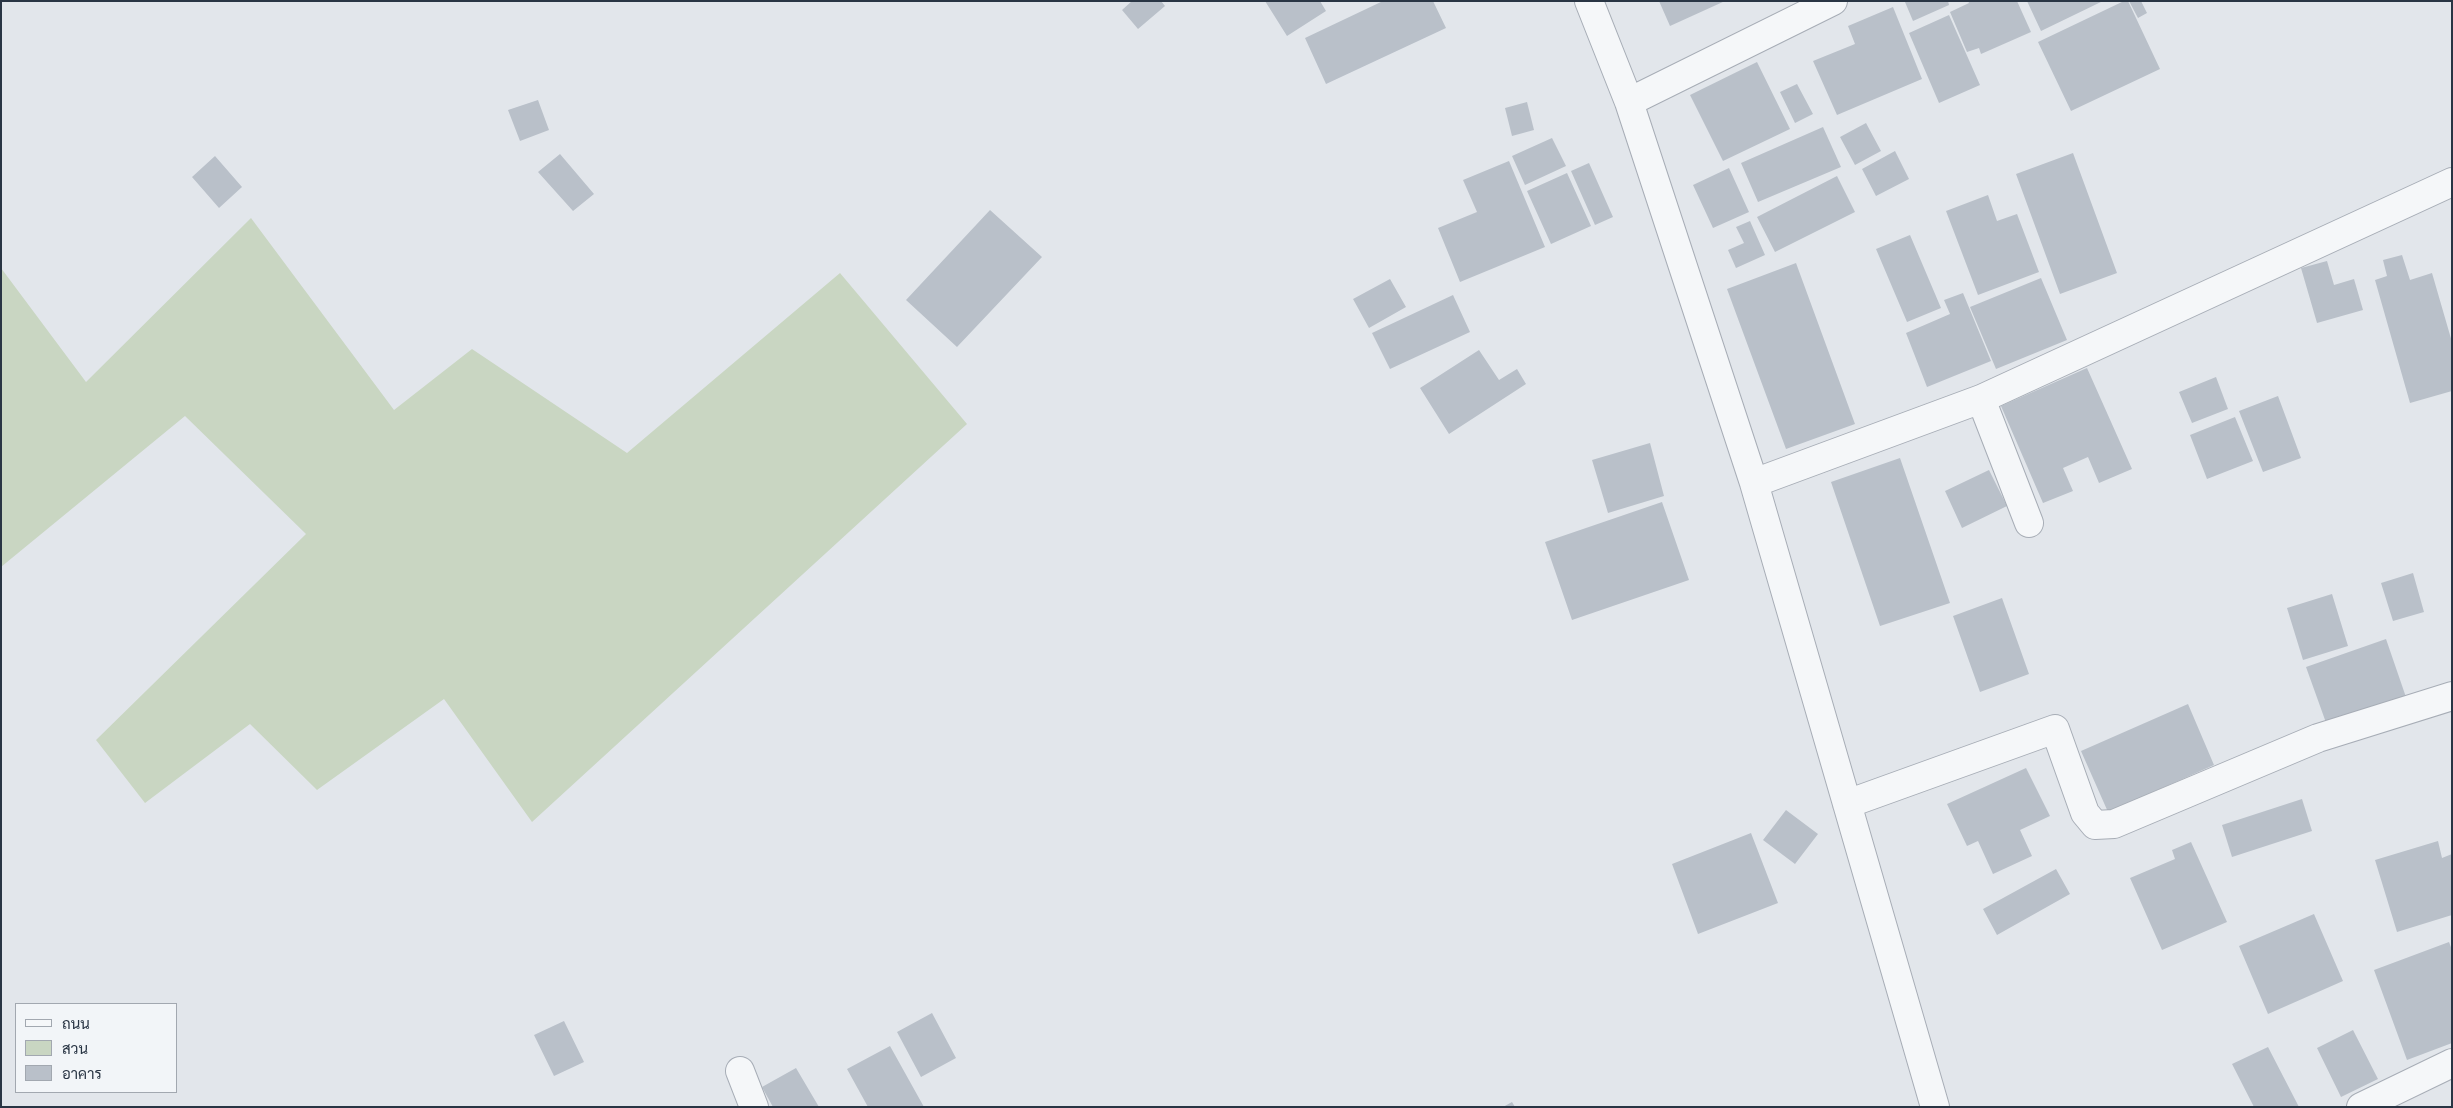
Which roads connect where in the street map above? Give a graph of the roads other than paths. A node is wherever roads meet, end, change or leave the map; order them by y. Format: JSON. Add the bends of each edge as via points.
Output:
{"nodes":[{"id":1,"x":1589,"y":1,"type":"edge"},
{"id":2,"x":1834,"y":1,"type":"edge"},
{"id":3,"x":1628,"y":102,"type":"junction"},
{"id":4,"x":2452,"y":182,"type":"edge"},
{"id":5,"x":1980,"y":400,"type":"junction"},
{"id":6,"x":1754,"y":483,"type":"junction"},
{"id":7,"x":2029,"y":522,"type":"dead end"},
{"id":8,"x":2452,"y":696,"type":"edge"},
{"id":9,"x":1847,"y":804,"type":"junction"},
{"id":10,"x":2452,"y":1063,"type":"edge"},
{"id":11,"x":740,"y":1070,"type":"dead end"},
{"id":12,"x":754,"y":1107,"type":"edge"},
{"id":13,"x":1935,"y":1107,"type":"edge"},
{"id":14,"x":2361,"y":1107,"type":"edge"}],
"edges":[{"from":1,"to":3,"type":"street"},
{"from":2,"to":3,"type":"street"},
{"from":3,"to":6,"type":"street"},
{"from":4,"to":5,"type":"street"},
{"from":5,"to":6,"type":"street"},
{"from":5,"to":7,"type":"street"},
{"from":6,"to":9,"type":"street"},
{"from":8,"to":9,"type":"street","via":[[2318,738],[2114,824],[2096,825],[2085,813],[2055,729]]},
{"from":9,"to":13,"type":"street"},
{"from":10,"to":14,"type":"street"},
{"from":11,"to":12,"type":"street"}]}
